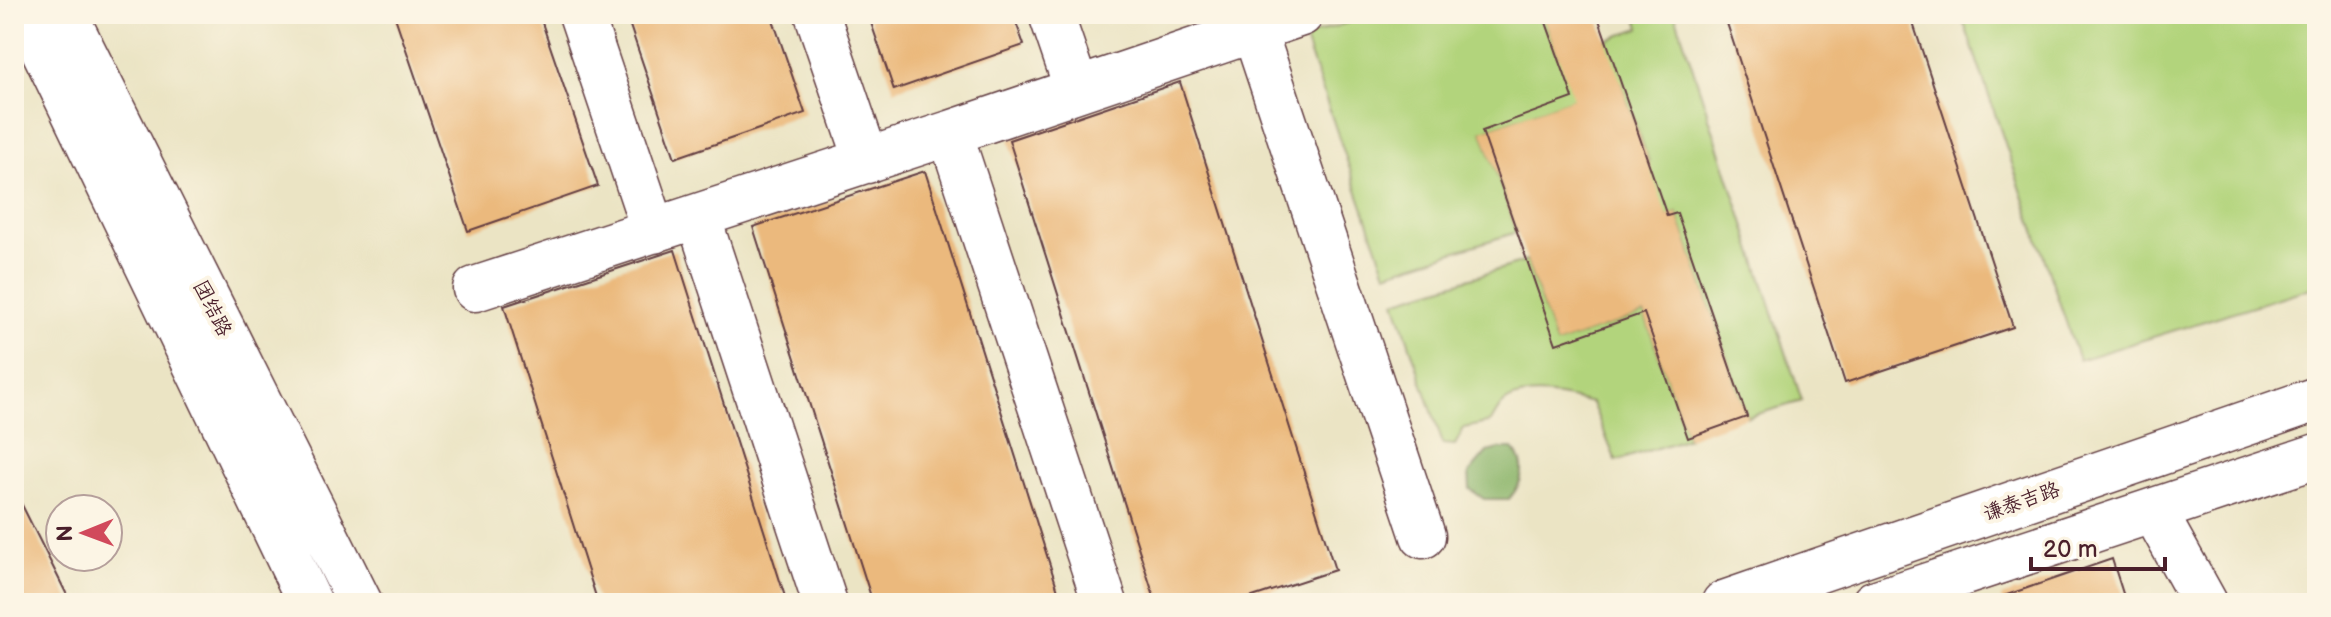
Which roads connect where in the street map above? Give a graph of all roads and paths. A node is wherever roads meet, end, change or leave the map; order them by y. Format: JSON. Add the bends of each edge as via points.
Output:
{"nodes":[{"id":1,"x":26,"y":14,"type":"edge"},
{"id":2,"x":65,"y":14,"type":"edge"},
{"id":3,"x":581,"y":14,"type":"edge"},
{"id":4,"x":817,"y":14,"type":"edge"},
{"id":5,"x":1051,"y":14,"type":"edge"},
{"id":6,"x":1281,"y":19,"type":"edge"},
{"id":7,"x":1077,"y":90,"type":"junction"},
{"id":8,"x":950,"y":133,"type":"junction"},
{"id":9,"x":867,"y":161,"type":"junction"},
{"id":10,"x":698,"y":216,"type":"junction"},
{"id":11,"x":654,"y":231,"type":"junction"},
{"id":12,"x":475,"y":289,"type":"dead end"},
{"id":13,"x":2317,"y":399,"type":"edge"},
{"id":14,"x":2317,"y":456,"type":"edge"},
{"id":15,"x":2154,"y":511,"type":"junction"},
{"id":16,"x":1423,"y":536,"type":"dead end"},
{"id":17,"x":310,"y":603,"type":"edge"},
{"id":18,"x":360,"y":603,"type":"edge"},
{"id":19,"x":825,"y":603,"type":"edge"},
{"id":20,"x":1105,"y":603,"type":"edge"},
{"id":21,"x":1724,"y":603,"type":"edge"},
{"id":22,"x":1874,"y":603,"type":"edge"},
{"id":23,"x":2205,"y":603,"type":"edge"}],
"edges":[{"from":1,"to":17,"type":"main road","name":"团结路"},
{"from":2,"to":18,"type":"main road","name":"团结路"},
{"from":3,"to":11,"type":"main road"},
{"from":4,"to":9,"type":"main road"},
{"from":5,"to":7,"type":"main road"},
{"from":6,"to":7,"type":"main road"},
{"from":6,"to":16,"type":"main road"},
{"from":7,"to":8,"type":"main road"},
{"from":8,"to":9,"type":"main road"},
{"from":8,"to":20,"type":"main road"},
{"from":9,"to":10,"type":"main road"},
{"from":10,"to":11,"type":"main road"},
{"from":10,"to":19,"type":"main road"},
{"from":11,"to":12,"type":"main road"},
{"from":13,"to":21,"type":"main road","name":"谦泰吉路"},
{"from":14,"to":15,"type":"main road"},
{"from":15,"to":22,"type":"main road"},
{"from":15,"to":23,"type":"main road"}]}
